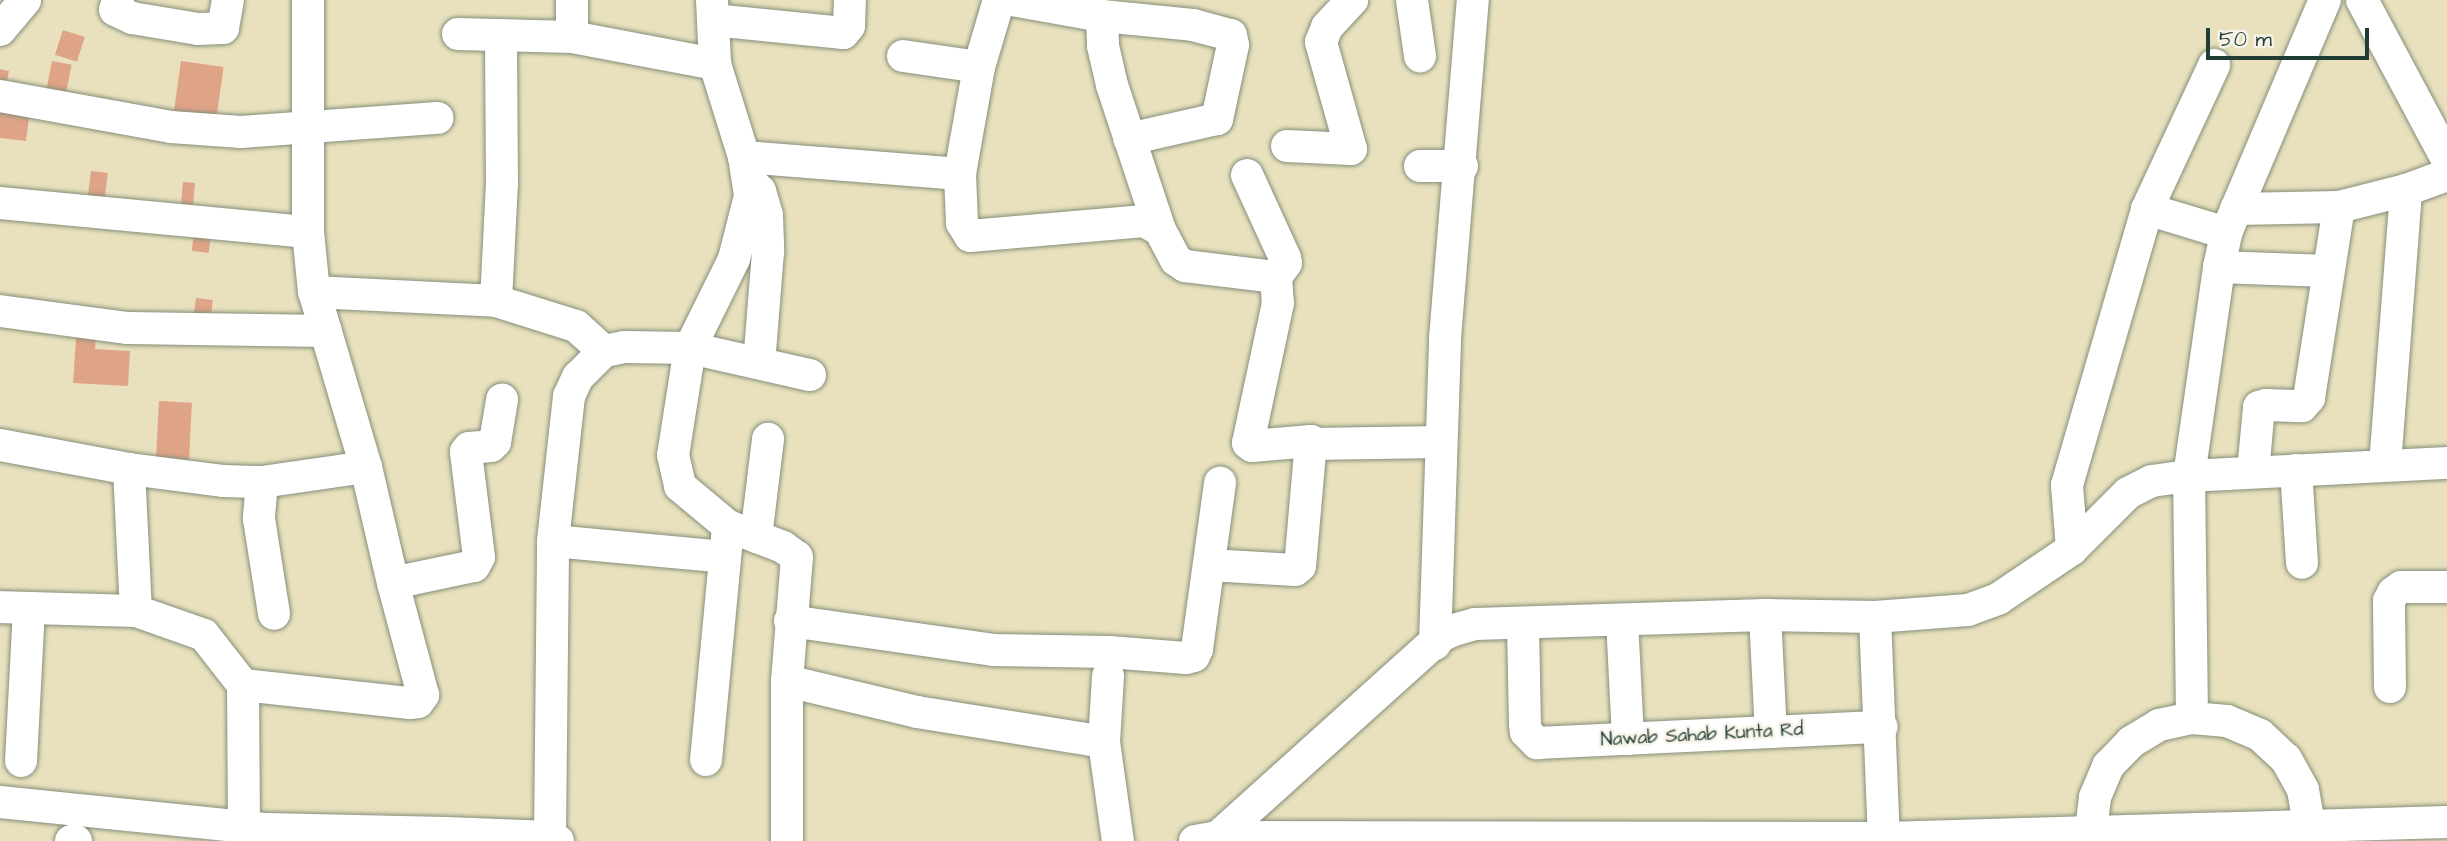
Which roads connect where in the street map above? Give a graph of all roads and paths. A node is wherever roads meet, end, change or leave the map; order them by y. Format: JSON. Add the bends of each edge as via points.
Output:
{"nodes":[{"id":1,"x":25,"y":0,"type":"edge"},
{"id":2,"x":118,"y":0,"type":"edge"},
{"id":3,"x":228,"y":0,"type":"edge"},
{"id":4,"x":308,"y":0,"type":"edge"},
{"id":5,"x":572,"y":0,"type":"edge"},
{"id":6,"x":850,"y":0,"type":"edge"},
{"id":7,"x":999,"y":0,"type":"edge"},
{"id":8,"x":1012,"y":0,"type":"edge"},
{"id":9,"x":1352,"y":0,"type":"edge"},
{"id":10,"x":1412,"y":0,"type":"edge"},
{"id":11,"x":1474,"y":0,"type":"edge"},
{"id":12,"x":2325,"y":0,"type":"edge"},
{"id":13,"x":2362,"y":0,"type":"edge"},
{"id":14,"x":713,"y":10,"type":"edge"},
{"id":15,"x":1197,"y":13,"type":"edge"},
{"id":16,"x":1102,"y":16,"type":"junction"},
{"id":17,"x":0,"y":30,"type":"edge"},
{"id":18,"x":458,"y":34,"type":"dead end"},
{"id":19,"x":501,"y":35,"type":"junction"},
{"id":20,"x":572,"y":37,"type":"junction"},
{"id":21,"x":903,"y":55,"type":"dead end"},
{"id":22,"x":1420,"y":56,"type":"dead end"},
{"id":23,"x":715,"y":64,"type":"junction"},
{"id":24,"x":2214,"y":65,"type":"dead end"},
{"id":25,"x":979,"y":67,"type":"junction"},
{"id":26,"x":0,"y":96,"type":"edge"},
{"id":27,"x":438,"y":118,"type":"dead end"},
{"id":28,"x":307,"y":128,"type":"junction"},
{"id":29,"x":1129,"y":139,"type":"junction"},
{"id":30,"x":1287,"y":146,"type":"dead end"},
{"id":31,"x":2447,"y":159,"type":"edge"},
{"id":32,"x":1420,"y":166,"type":"dead end"},
{"id":33,"x":1462,"y":166,"type":"junction"},
{"id":34,"x":746,"y":167,"type":"junction"},
{"id":35,"x":960,"y":174,"type":"junction"},
{"id":36,"x":1247,"y":175,"type":"dead end"},
{"id":37,"x":2447,"y":175,"type":"edge"},
{"id":38,"x":2406,"y":190,"type":"junction"},
{"id":39,"x":0,"y":203,"type":"edge"},
{"id":40,"x":2339,"y":207,"type":"junction"},
{"id":41,"x":2147,"y":209,"type":"junction"},
{"id":42,"x":2231,"y":221,"type":"junction"},
{"id":43,"x":1160,"y":230,"type":"junction"},
{"id":44,"x":308,"y":232,"type":"junction"},
{"id":45,"x":2219,"y":267,"type":"junction"},
{"id":46,"x":2327,"y":271,"type":"junction"},
{"id":47,"x":1276,"y":277,"type":"junction"},
{"id":48,"x":314,"y":292,"type":"junction"},
{"id":49,"x":496,"y":301,"type":"junction"},
{"id":50,"x":0,"y":311,"type":"edge"},
{"id":51,"x":326,"y":331,"type":"junction"},
{"id":52,"x":690,"y":348,"type":"junction"},
{"id":53,"x":604,"y":351,"type":"junction"},
{"id":54,"x":759,"y":363,"type":"junction"},
{"id":55,"x":810,"y":374,"type":"dead end"},
{"id":56,"x":502,"y":400,"type":"dead end"},
{"id":57,"x":768,"y":439,"type":"dead end"},
{"id":58,"x":1440,"y":442,"type":"junction"},
{"id":59,"x":1311,"y":444,"type":"junction"},
{"id":60,"x":0,"y":445,"type":"edge"},
{"id":61,"x":2447,"y":463,"type":"edge"},
{"id":62,"x":2385,"y":465,"type":"junction"},
{"id":63,"x":366,"y":467,"type":"junction"},
{"id":64,"x":129,"y":469,"type":"junction"},
{"id":65,"x":2296,"y":470,"type":"junction"},
{"id":66,"x":2253,"y":472,"type":"junction"},
{"id":67,"x":2189,"y":476,"type":"junction"},
{"id":68,"x":261,"y":482,"type":"junction"},
{"id":69,"x":1220,"y":483,"type":"dead end"},
{"id":70,"x":742,"y":531,"type":"junction"},
{"id":71,"x":553,"y":541,"type":"junction"},
{"id":72,"x":2072,"y":549,"type":"junction"},
{"id":73,"x":724,"y":556,"type":"junction"},
{"id":74,"x":2302,"y":563,"type":"dead end"},
{"id":75,"x":1209,"y":565,"type":"junction"},
{"id":76,"x":393,"y":583,"type":"junction"},
{"id":77,"x":2447,"y":587,"type":"edge"},
{"id":78,"x":14,"y":608,"type":"edge"},
{"id":79,"x":136,"y":611,"type":"junction"},
{"id":80,"x":274,"y":614,"type":"dead end"},
{"id":81,"x":1765,"y":615,"type":"junction"},
{"id":82,"x":1875,"y":617,"type":"junction"},
{"id":83,"x":1622,"y":620,"type":"junction"},
{"id":84,"x":790,"y":621,"type":"junction"},
{"id":85,"x":1522,"y":624,"type":"junction"},
{"id":86,"x":1434,"y":644,"type":"junction"},
{"id":87,"x":1108,"y":676,"type":"dead end"},
{"id":88,"x":787,"y":681,"type":"junction"},
{"id":89,"x":243,"y":685,"type":"junction"},
{"id":90,"x":2390,"y":687,"type":"dead end"},
{"id":91,"x":2192,"y":718,"type":"junction"},
{"id":92,"x":1882,"y":727,"type":"junction"},
{"id":93,"x":1771,"y":732,"type":"junction"},
{"id":94,"x":1628,"y":739,"type":"junction"},
{"id":95,"x":1104,"y":742,"type":"junction"},
{"id":96,"x":706,"y":760,"type":"dead end"},
{"id":97,"x":21,"y":761,"type":"dead end"},
{"id":98,"x":0,"y":802,"type":"edge"},
{"id":99,"x":2447,"y":822,"type":"edge"},
{"id":100,"x":169,"y":830,"type":"edge"},
{"id":101,"x":259,"y":832,"type":"edge"},
{"id":102,"x":2307,"y":833,"type":"edge"},
{"id":103,"x":358,"y":835,"type":"edge"},
{"id":104,"x":2092,"y":836,"type":"edge"},
{"id":105,"x":446,"y":837,"type":"edge"},
{"id":106,"x":1899,"y":838,"type":"edge"},
{"id":107,"x":554,"y":839,"type":"edge"},
{"id":108,"x":1207,"y":839,"type":"edge"},
{"id":109,"x":787,"y":841,"type":"edge"},
{"id":110,"x":1118,"y":841,"type":"edge"}],
"edges":[{"from":1,"to":17,"type":"street"},
{"from":2,"to":3,"type":"street","via":[[115,9],[132,18],[206,29],[223,28]]},
{"from":4,"to":28,"type":"street"},
{"from":5,"to":20,"type":"street"},
{"from":6,"to":14,"type":"street","via":[[849,26],[843,33]]},
{"from":7,"to":25,"type":"street"},
{"from":8,"to":16,"type":"street"},
{"from":9,"to":30,"type":"street","via":[[1327,27],[1321,42],[1351,149]]},
{"from":10,"to":22,"type":"street"},
{"from":11,"to":33,"type":"street"},
{"from":12,"to":42,"type":"street"},
{"from":13,"to":31,"type":"street"},
{"from":14,"to":23,"type":"street"},
{"from":15,"to":16,"type":"street"},
{"from":15,"to":29,"type":"street","via":[[1234,40],[1217,119]]},
{"from":16,"to":29,"type":"street","via":[[1103,46]]},
{"from":18,"to":19,"type":"street"},
{"from":19,"to":20,"type":"street"},
{"from":19,"to":49,"type":"street","via":[[502,184]]},
{"from":20,"to":23,"type":"street"},
{"from":21,"to":25,"type":"street"},
{"from":23,"to":34,"type":"street"},
{"from":24,"to":41,"type":"street"},
{"from":25,"to":35,"type":"street"},
{"from":26,"to":28,"type":"street","via":[[171,127],[241,132]]},
{"from":27,"to":28,"type":"street"},
{"from":28,"to":44,"type":"street"},
{"from":29,"to":43,"type":"street"},
{"from":32,"to":33,"type":"street"},
{"from":33,"to":58,"type":"street"},
{"from":34,"to":35,"type":"street"},
{"from":34,"to":52,"type":"street","via":[[750,196],[734,259]]},
{"from":34,"to":54,"type":"street","via":[[767,215],[767,293]]},
{"from":35,"to":43,"type":"street","via":[[962,223],[970,236],[1136,221]]},
{"from":36,"to":47,"type":"street","via":[[1285,258]]},
{"from":37,"to":38,"type":"street"},
{"from":38,"to":40,"type":"street"},
{"from":38,"to":62,"type":"street"},
{"from":39,"to":44,"type":"street"},
{"from":40,"to":42,"type":"street"},
{"from":40,"to":46,"type":"street"},
{"from":41,"to":42,"type":"street"},
{"from":41,"to":72,"type":"street","via":[[2067,485]]},
{"from":42,"to":45,"type":"street"},
{"from":43,"to":47,"type":"street","via":[[1171,254],[1185,265]]},
{"from":44,"to":48,"type":"street"},
{"from":45,"to":46,"type":"street"},
{"from":45,"to":67,"type":"street"},
{"from":46,"to":66,"type":"street","via":[[2309,398],[2302,406],[2259,407]]},
{"from":47,"to":59,"type":"street","via":[[1278,303],[1249,446],[1304,440]]},
{"from":48,"to":49,"type":"street"},
{"from":48,"to":51,"type":"street"},
{"from":49,"to":53,"type":"street","via":[[576,326]]},
{"from":50,"to":51,"type":"street","via":[[128,328]]},
{"from":51,"to":63,"type":"street"},
{"from":52,"to":53,"type":"street"},
{"from":52,"to":54,"type":"street"},
{"from":52,"to":70,"type":"street","via":[[673,455],[680,486]]},
{"from":53,"to":71,"type":"street","via":[[578,377],[569,396]]},
{"from":54,"to":55,"type":"street"},
{"from":56,"to":76,"type":"street","via":[[495,442],[466,452],[479,557],[474,566]]},
{"from":57,"to":70,"type":"street"},
{"from":58,"to":59,"type":"street"},
{"from":58,"to":86,"type":"street"},
{"from":59,"to":75,"type":"street","via":[[1299,569]]},
{"from":60,"to":64,"type":"street"},
{"from":61,"to":62,"type":"street"},
{"from":62,"to":65,"type":"street"},
{"from":63,"to":68,"type":"street"},
{"from":63,"to":76,"type":"street"},
{"from":64,"to":68,"type":"street"},
{"from":64,"to":79,"type":"street"},
{"from":65,"to":66,"type":"street"},
{"from":65,"to":74,"type":"street"},
{"from":66,"to":67,"type":"street"},
{"from":67,"to":72,"type":"street","via":[[2138,485]]},
{"from":67,"to":91,"type":"street"},
{"from":68,"to":80,"type":"street","via":[[259,519]]},
{"from":69,"to":75,"type":"street"},
{"from":70,"to":73,"type":"street"},
{"from":70,"to":84,"type":"street","via":[[797,557]]},
{"from":71,"to":73,"type":"street"},
{"from":71,"to":107,"type":"street"},
{"from":72,"to":82,"type":"street","via":[[1988,603],[1968,610]]},
{"from":73,"to":96,"type":"street"},
{"from":75,"to":84,"type":"street","via":[[1197,649],[1186,659],[993,650]]},
{"from":76,"to":89,"type":"street","via":[[423,688],[418,702]]},
{"from":77,"to":90,"type":"street","via":[[2401,587],[2393,593],[2389,601]]},
{"from":78,"to":79,"type":"street"},
{"from":78,"to":97,"type":"street"},
{"from":79,"to":89,"type":"street","via":[[204,635]]},
{"from":81,"to":82,"type":"street"},
{"from":81,"to":83,"type":"street"},
{"from":81,"to":93,"type":"street"},
{"from":82,"to":92,"type":"street"},
{"from":83,"to":85,"type":"street"},
{"from":83,"to":94,"type":"street"},
{"from":84,"to":88,"type":"street"},
{"from":85,"to":86,"type":"street","via":[[1475,624],[1454,630]]},
{"from":85,"to":94,"type":"street","name":"Nawab Sahab Kunta Rd","via":[[1525,724],[1530,738],[1537,743]]},
{"from":86,"to":108,"type":"street"},
{"from":87,"to":95,"type":"street"},
{"from":88,"to":95,"type":"street","via":[[917,712]]},
{"from":88,"to":109,"type":"street"},
{"from":89,"to":101,"type":"street"},
{"from":91,"to":102,"type":"street","via":[[2227,721],[2260,735],[2286,760],[2303,790]]},
{"from":91,"to":104,"type":"street","via":[[2159,725],[2130,742],[2108,766],[2095,797]]},
{"from":92,"to":93,"type":"street","name":"Nawab Sahab Kunta Rd"},
{"from":92,"to":106,"type":"street"},
{"from":93,"to":94,"type":"street","name":"Nawab Sahab Kunta Rd"},
{"from":95,"to":110,"type":"street"},
{"from":98,"to":100,"type":"street"},
{"from":99,"to":102,"type":"street"},
{"from":100,"to":101,"type":"street"},
{"from":101,"to":103,"type":"street"},
{"from":102,"to":104,"type":"street"},
{"from":103,"to":105,"type":"street"},
{"from":104,"to":106,"type":"street"},
{"from":105,"to":107,"type":"street"},
{"from":106,"to":108,"type":"street"}]}
